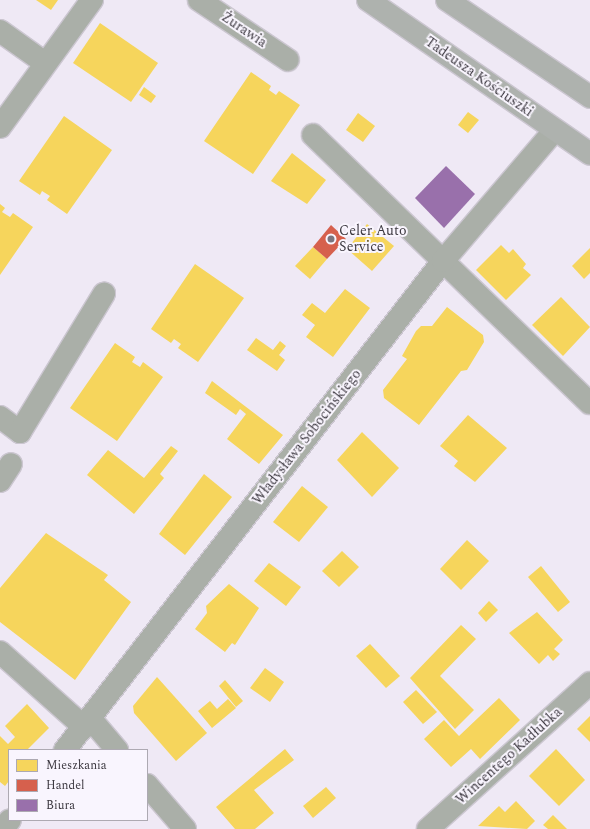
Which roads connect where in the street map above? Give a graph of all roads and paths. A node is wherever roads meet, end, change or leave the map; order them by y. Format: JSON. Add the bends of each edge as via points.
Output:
{"nodes":[{"id":1,"x":92,"y":0,"type":"edge"},
{"id":2,"x":199,"y":0,"type":"edge"},
{"id":3,"x":368,"y":0,"type":"edge"},
{"id":4,"x":447,"y":0,"type":"edge"},
{"id":5,"x":0,"y":31,"type":"edge"},
{"id":6,"x":288,"y":60,"type":"dead end"},
{"id":7,"x":45,"y":63,"type":"junction"},
{"id":8,"x":590,"y":96,"type":"edge"},
{"id":9,"x":0,"y":127,"type":"edge"},
{"id":10,"x":555,"y":130,"type":"junction"},
{"id":11,"x":313,"y":135,"type":"dead end"},
{"id":12,"x":590,"y":154,"type":"edge"},
{"id":13,"x":443,"y":261,"type":"junction"},
{"id":14,"x":104,"y":294,"type":"dead end"},
{"id":15,"x":590,"y":403,"type":"edge"},
{"id":16,"x":0,"y":417,"type":"edge"},
{"id":17,"x":0,"y":652,"type":"edge"},
{"id":18,"x":590,"y":684,"type":"edge"},
{"id":19,"x":87,"y":723,"type":"junction"},
{"id":20,"x":67,"y":749,"type":"edge"},
{"id":21,"x":116,"y":749,"type":"edge"},
{"id":22,"x":148,"y":785,"type":"edge"},
{"id":23,"x":9,"y":821,"type":"edge"},
{"id":24,"x":3,"y":829,"type":"edge"},
{"id":25,"x":185,"y":829,"type":"edge"},
{"id":26,"x":428,"y":829,"type":"edge"}],
"edges":[{"from":1,"to":7,"type":"street"},
{"from":2,"to":6,"type":"street","name":"Żurawia"},
{"from":3,"to":10,"type":"main road","name":"Tadeusza Kościuszki"},
{"from":4,"to":8,"type":"main road"},
{"from":5,"to":7,"type":"street"},
{"from":7,"to":9,"type":"street"},
{"from":10,"to":12,"type":"main road","name":"Tadeusza Kościuszki"},
{"from":10,"to":13,"type":"street","name":"Władysława Sobocińskiego"},
{"from":11,"to":13,"type":"street"},
{"from":13,"to":15,"type":"street"},
{"from":13,"to":19,"type":"street","name":"Władysława Sobocińskiego"},
{"from":14,"to":16,"type":"street","via":[[20,432]]},
{"from":17,"to":19,"type":"street"},
{"from":18,"to":26,"type":"street","name":"Wincentego Kadłubka"},
{"from":19,"to":20,"type":"street","name":"Władysława Sobocińskiego"},
{"from":19,"to":21,"type":"street"},
{"from":22,"to":25,"type":"street"},
{"from":23,"to":24,"type":"street"}]}
